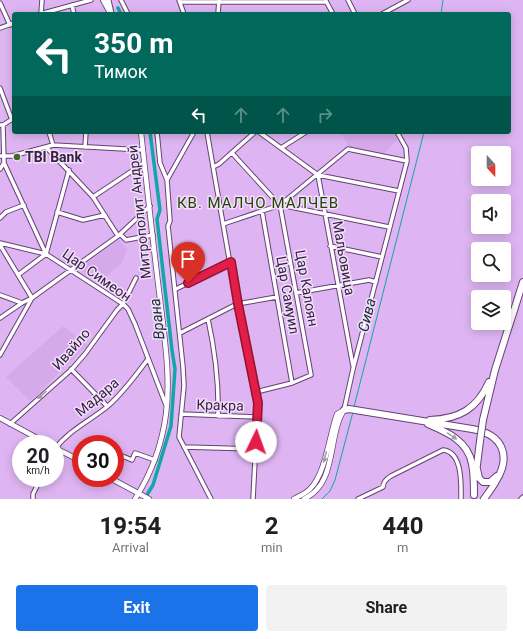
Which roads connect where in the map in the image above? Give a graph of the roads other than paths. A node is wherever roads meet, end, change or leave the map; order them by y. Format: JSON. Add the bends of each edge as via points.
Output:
{"nodes":[{"id":1,"x":42,"y":0,"type":"edge"},
{"id":2,"x":90,"y":0,"type":"edge"},
{"id":3,"x":103,"y":0,"type":"edge"},
{"id":4,"x":108,"y":0,"type":"edge"},
{"id":5,"x":121,"y":0,"type":"edge"},
{"id":6,"x":348,"y":0,"type":"edge"},
{"id":7,"x":408,"y":0,"type":"edge"},
{"id":8,"x":180,"y":1,"type":"edge"},
{"id":9,"x":219,"y":1,"type":"edge"},
{"id":10,"x":326,"y":1,"type":"edge"},
{"id":11,"x":0,"y":3,"type":"edge"},
{"id":12,"x":72,"y":5,"type":"junction"},
{"id":13,"x":40,"y":12,"type":"edge"},
{"id":14,"x":47,"y":12,"type":"edge"},
{"id":15,"x":74,"y":12,"type":"edge"},
{"id":16,"x":110,"y":12,"type":"edge"},
{"id":17,"x":111,"y":12,"type":"edge"},
{"id":18,"x":127,"y":12,"type":"edge"},
{"id":19,"x":183,"y":12,"type":"edge"},
{"id":20,"x":218,"y":12,"type":"edge"},
{"id":21,"x":332,"y":12,"type":"edge"},
{"id":22,"x":354,"y":12,"type":"edge"},
{"id":23,"x":386,"y":12,"type":"edge"},
{"id":24,"x":12,"y":24,"type":"edge"},
{"id":25,"x":0,"y":28,"type":"edge"},
{"id":26,"x":0,"y":89,"type":"edge"},
{"id":27,"x":12,"y":117,"type":"edge"},
{"id":28,"x":12,"y":120,"type":"edge"},
{"id":29,"x":2,"y":125,"type":"edge"},
{"id":30,"x":50,"y":134,"type":"edge"},
{"id":31,"x":86,"y":134,"type":"edge"},
{"id":32,"x":141,"y":134,"type":"edge"},
{"id":33,"x":157,"y":134,"type":"edge"},
{"id":34,"x":193,"y":134,"type":"edge"},
{"id":35,"x":206,"y":134,"type":"edge"},
{"id":36,"x":253,"y":134,"type":"edge"},
{"id":37,"x":262,"y":134,"type":"edge"},
{"id":38,"x":303,"y":134,"type":"edge"},
{"id":39,"x":398,"y":134,"type":"edge"},
{"id":40,"x":53,"y":145,"type":"junction"},
{"id":41,"x":85,"y":146,"type":"junction"},
{"id":42,"x":46,"y":147,"type":"junction"},
{"id":43,"x":281,"y":148,"type":"junction"},
{"id":44,"x":143,"y":150,"type":"junction"},
{"id":45,"x":232,"y":153,"type":"junction"},
{"id":46,"x":0,"y":156,"type":"edge"},
{"id":47,"x":5,"y":157,"type":"junction"},
{"id":48,"x":407,"y":161,"type":"junction"},
{"id":49,"x":4,"y":163,"type":"junction"},
{"id":50,"x":144,"y":163,"type":"junction"},
{"id":51,"x":213,"y":168,"type":"junction"},
{"id":52,"x":0,"y":169,"type":"edge"},
{"id":53,"x":69,"y":170,"type":"junction"},
{"id":54,"x":318,"y":175,"type":"junction"},
{"id":55,"x":167,"y":180,"type":"junction"},
{"id":56,"x":399,"y":191,"type":"junction"},
{"id":57,"x":93,"y":196,"type":"junction"},
{"id":58,"x":24,"y":205,"type":"junction"},
{"id":59,"x":280,"y":205,"type":"junction"},
{"id":60,"x":150,"y":206,"type":"junction"},
{"id":61,"x":57,"y":212,"type":"junction"},
{"id":62,"x":262,"y":212,"type":"junction"},
{"id":63,"x":324,"y":214,"type":"junction"},
{"id":64,"x":105,"y":215,"type":"junction"},
{"id":65,"x":0,"y":218,"type":"edge"},
{"id":66,"x":223,"y":224,"type":"junction"},
{"id":67,"x":389,"y":227,"type":"junction"},
{"id":68,"x":119,"y":235,"type":"junction"},
{"id":69,"x":153,"y":235,"type":"junction"},
{"id":70,"x":0,"y":244,"type":"edge"},
{"id":71,"x":330,"y":246,"type":"junction"},
{"id":72,"x":46,"y":254,"type":"junction"},
{"id":73,"x":382,"y":257,"type":"junction"},
{"id":74,"x":231,"y":262,"type":"junction"},
{"id":75,"x":71,"y":271,"type":"junction"},
{"id":76,"x":18,"y":275,"type":"junction"},
{"id":77,"x":136,"y":278,"type":"dead end"},
{"id":78,"x":376,"y":282,"type":"junction"},
{"id":79,"x":523,"y":282,"type":"edge"},
{"id":80,"x":338,"y":286,"type":"junction"},
{"id":81,"x":176,"y":289,"type":"junction"},
{"id":82,"x":296,"y":293,"type":"junction"},
{"id":83,"x":0,"y":295,"type":"edge"},
{"id":84,"x":277,"y":297,"type":"junction"},
{"id":85,"x":32,"y":298,"type":"junction"},
{"id":86,"x":22,"y":303,"type":"junction"},
{"id":87,"x":123,"y":304,"type":"junction"},
{"id":88,"x":238,"y":304,"type":"junction"},
{"id":89,"x":0,"y":318,"type":"edge"},
{"id":90,"x":208,"y":319,"type":"junction"},
{"id":91,"x":180,"y":333,"type":"junction"},
{"id":92,"x":0,"y":355,"type":"edge"},
{"id":93,"x":148,"y":359,"type":"junction"},
{"id":94,"x":71,"y":369,"type":"junction"},
{"id":95,"x":353,"y":369,"type":"junction"},
{"id":96,"x":495,"y":370,"type":"junction"},
{"id":97,"x":292,"y":383,"type":"junction"},
{"id":98,"x":256,"y":392,"type":"junction"},
{"id":99,"x":107,"y":406,"type":"junction"},
{"id":100,"x":166,"y":406,"type":"junction"},
{"id":101,"x":347,"y":410,"type":"junction"},
{"id":102,"x":182,"y":414,"type":"junction"},
{"id":103,"x":218,"y":416,"type":"junction"},
{"id":104,"x":257,"y":417,"type":"junction"},
{"id":105,"x":0,"y":418,"type":"edge"},
{"id":106,"x":417,"y":420,"type":"junction"},
{"id":107,"x":10,"y":424,"type":"junction"},
{"id":108,"x":31,"y":435,"type":"edge"},
{"id":109,"x":64,"y":439,"type":"edge"},
{"id":110,"x":184,"y":447,"type":"junction"},
{"id":111,"x":255,"y":449,"type":"junction"},
{"id":112,"x":124,"y":457,"type":"edge"},
{"id":113,"x":154,"y":460,"type":"junction"},
{"id":114,"x":477,"y":466,"type":"junction"},
{"id":115,"x":501,"y":472,"type":"junction"},
{"id":116,"x":124,"y":485,"type":"edge"},
{"id":117,"x":36,"y":487,"type":"edge"},
{"id":118,"x":140,"y":494,"type":"junction"},
{"id":119,"x":474,"y":497,"type":"edge"},
{"id":120,"x":33,"y":499,"type":"edge"},
{"id":121,"x":135,"y":499,"type":"edge"},
{"id":122,"x":149,"y":499,"type":"edge"},
{"id":123,"x":211,"y":499,"type":"edge"},
{"id":124,"x":253,"y":499,"type":"edge"},
{"id":125,"x":294,"y":499,"type":"edge"},
{"id":126,"x":304,"y":499,"type":"edge"},
{"id":127,"x":358,"y":499,"type":"edge"},
{"id":128,"x":461,"y":499,"type":"edge"},
{"id":129,"x":484,"y":499,"type":"edge"}],
"edges":[{"from":1,"to":13,"type":"street"},
{"from":2,"to":12,"type":"street"},
{"from":3,"to":16,"type":"street"},
{"from":4,"to":17,"type":"main road"},
{"from":5,"to":18,"type":"street"},
{"from":6,"to":22,"type":"street"},
{"from":7,"to":23,"type":"street"},
{"from":8,"to":9,"type":"street"},
{"from":8,"to":19,"type":"street"},
{"from":9,"to":10,"type":"street"},
{"from":9,"to":20,"type":"street"},
{"from":10,"to":21,"type":"street"},
{"from":11,"to":24,"type":"street"},
{"from":12,"to":14,"type":"street"},
{"from":12,"to":15,"type":"street"},
{"from":24,"to":25,"type":"street"},
{"from":26,"to":27,"type":"street"},
{"from":28,"to":29,"type":"street"},
{"from":29,"to":47,"type":"street"},
{"from":30,"to":40,"type":"street"},
{"from":31,"to":41,"type":"street"},
{"from":32,"to":44,"type":"street","name":"Митрополит Андрей"},
{"from":33,"to":55,"type":"street","name":"Митрополит Андрей","via":[[160,163]]},
{"from":34,"to":55,"type":"street"},
{"from":35,"to":51,"type":"street"},
{"from":36,"to":45,"type":"street"},
{"from":37,"to":43,"type":"street"},
{"from":38,"to":43,"type":"street"},
{"from":39,"to":48,"type":"street","via":[[406,148]]},
{"from":40,"to":41,"type":"street"},
{"from":40,"to":42,"type":"street"},
{"from":41,"to":44,"type":"street"},
{"from":42,"to":47,"type":"street"},
{"from":42,"to":53,"type":"street"},
{"from":43,"to":54,"type":"street"},
{"from":44,"to":50,"type":"street","name":"Митрополит Андрей"},
{"from":45,"to":51,"type":"street"},
{"from":45,"to":59,"type":"street","via":[[276,204]]},
{"from":46,"to":47,"type":"street"},
{"from":47,"to":49,"type":"street"},
{"from":48,"to":54,"type":"street","via":[[348,149]]},
{"from":48,"to":56,"type":"street"},
{"from":49,"to":52,"type":"street"},
{"from":49,"to":58,"type":"street"},
{"from":50,"to":57,"type":"street"},
{"from":50,"to":60,"type":"street","name":"Митрополит Андрей"},
{"from":51,"to":66,"type":"street"},
{"from":53,"to":57,"type":"street"},
{"from":53,"to":61,"type":"street"},
{"from":54,"to":56,"type":"street"},
{"from":54,"to":59,"type":"street"},
{"from":54,"to":63,"type":"street","name":"Мальовица"},
{"from":55,"to":81,"type":"street","name":"Митрополит Андрей","via":[[170,221],[168,226]]},
{"from":56,"to":67,"type":"street"},
{"from":57,"to":64,"type":"street"},
{"from":58,"to":65,"type":"street","via":[[6,212]]},
{"from":58,"to":72,"type":"street"},
{"from":59,"to":62,"type":"street"},
{"from":59,"to":63,"type":"street"},
{"from":59,"to":82,"type":"street","name":"Цар Калоян"},
{"from":60,"to":68,"type":"street"},
{"from":60,"to":69,"type":"street","name":"Митрополит Андрей"},
{"from":61,"to":64,"type":"street","via":[[83,220]]},
{"from":61,"to":72,"type":"street"},
{"from":62,"to":66,"type":"street"},
{"from":62,"to":84,"type":"street","name":"Цар Самуил"},
{"from":63,"to":67,"type":"street"},
{"from":63,"to":71,"type":"street","name":"Мальовица"},
{"from":64,"to":68,"type":"street"},
{"from":66,"to":74,"type":"street"},
{"from":67,"to":73,"type":"street"},
{"from":68,"to":69,"type":"street","via":[[126,240]]},
{"from":68,"to":75,"type":"street"},
{"from":69,"to":100,"type":"street","name":"Митрополит Андрей","via":[[162,314],[167,380]]},
{"from":70,"to":72,"type":"street","name":"Цар Симеон"},
{"from":70,"to":76,"type":"street"},
{"from":71,"to":73,"type":"street"},
{"from":71,"to":80,"type":"street","name":"Мальовица"},
{"from":72,"to":75,"type":"street","name":"Цар Симеон"},
{"from":72,"to":76,"type":"street"},
{"from":73,"to":78,"type":"street"},
{"from":74,"to":81,"type":"street"},
{"from":74,"to":88,"type":"street"},
{"from":75,"to":85,"type":"street"},
{"from":75,"to":87,"type":"street","name":"Цар Симеон"},
{"from":76,"to":85,"type":"street"},
{"from":77,"to":87,"type":"street","name":"Ивайло"},
{"from":78,"to":80,"type":"street","via":[[369,280]]},
{"from":78,"to":95,"type":"street"},
{"from":79,"to":96,"type":"main road"},
{"from":80,"to":82,"type":"street"},
{"from":80,"to":95,"type":"street","name":"Мальовица"},
{"from":81,"to":91,"type":"street","name":"Митрополит Андрей"},
{"from":82,"to":97,"type":"street","name":"Цар Калоян","via":[[311,375]]},
{"from":83,"to":86,"type":"street"},
{"from":84,"to":88,"type":"street"},
{"from":84,"to":97,"type":"street","name":"Цар Самуил"},
{"from":85,"to":86,"type":"street"},
{"from":85,"to":92,"type":"street"},
{"from":86,"to":89,"type":"street"},
{"from":87,"to":93,"type":"street","name":"Цар Симеон","via":[[135,324]]},
{"from":87,"to":94,"type":"street","name":"Ивайло"},
{"from":88,"to":90,"type":"street"},
{"from":88,"to":98,"type":"street"},
{"from":90,"to":91,"type":"street"},
{"from":90,"to":103,"type":"street","via":[[218,369]]},
{"from":91,"to":102,"type":"street","name":"Митрополит Андрей","via":[[184,386]]},
{"from":93,"to":99,"type":"street","name":"Мадара","via":[[126,389]]},
{"from":93,"to":100,"type":"street","name":"Цар Симеон"},
{"from":94,"to":99,"type":"street"},
{"from":94,"to":107,"type":"street","name":"Ивайло","one_way":true},
{"from":95,"to":101,"type":"street"},
{"from":96,"to":106,"type":"main road","via":[[482,396],[467,411],[449,418]]},
{"from":96,"to":114,"type":"main road","bridge":true,"via":[[483,420]]},
{"from":97,"to":98,"type":"street"},
{"from":98,"to":104,"type":"street"},
{"from":99,"to":109,"type":"street","name":"Мадара"},
{"from":100,"to":113,"type":"street","name":"Митрополит Андрей"},
{"from":101,"to":106,"type":"main road"},
{"from":101,"to":125,"type":"street","one_way":true,"via":[[337,414],[317,480],[306,492]]},
{"from":101,"to":126,"type":"street","via":[[338,422],[325,476],[314,492]]},
{"from":102,"to":103,"type":"street","name":"Кракра"},
{"from":102,"to":110,"type":"street","name":"Митрополит Андрей","via":[[178,437]]},
{"from":103,"to":104,"type":"street","name":"Кракра"},
{"from":104,"to":111,"type":"street"},
{"from":105,"to":107,"type":"street"},
{"from":106,"to":115,"type":"main road","via":[[478,430],[490,435],[503,449]]},
{"from":106,"to":119,"type":"main road","one_way":true,"via":[[453,436],[465,448],[472,463]]},
{"from":107,"to":108,"type":"street"},
{"from":110,"to":111,"type":"street"},
{"from":110,"to":123,"type":"street","name":"Митрополит Андрей"},
{"from":111,"to":124,"type":"street"},
{"from":112,"to":113,"type":"street","via":[[132,460],[135,453]]},
{"from":113,"to":118,"type":"street","name":"Митрополит Андрей"},
{"from":114,"to":115,"type":"main road","via":[[479,478],[483,482],[490,482]]},
{"from":114,"to":119,"type":"main road"},
{"from":115,"to":129,"type":"main road"},
{"from":116,"to":118,"type":"street"},
{"from":117,"to":120,"type":"street"},
{"from":118,"to":121,"type":"street","name":"Митрополит Андрей"},
{"from":118,"to":122,"type":"street"},
{"from":127,"to":128,"type":"street","via":[[383,487],[386,479],[391,476],[443,450],[450,452],[457,462],[461,477]]}]}
